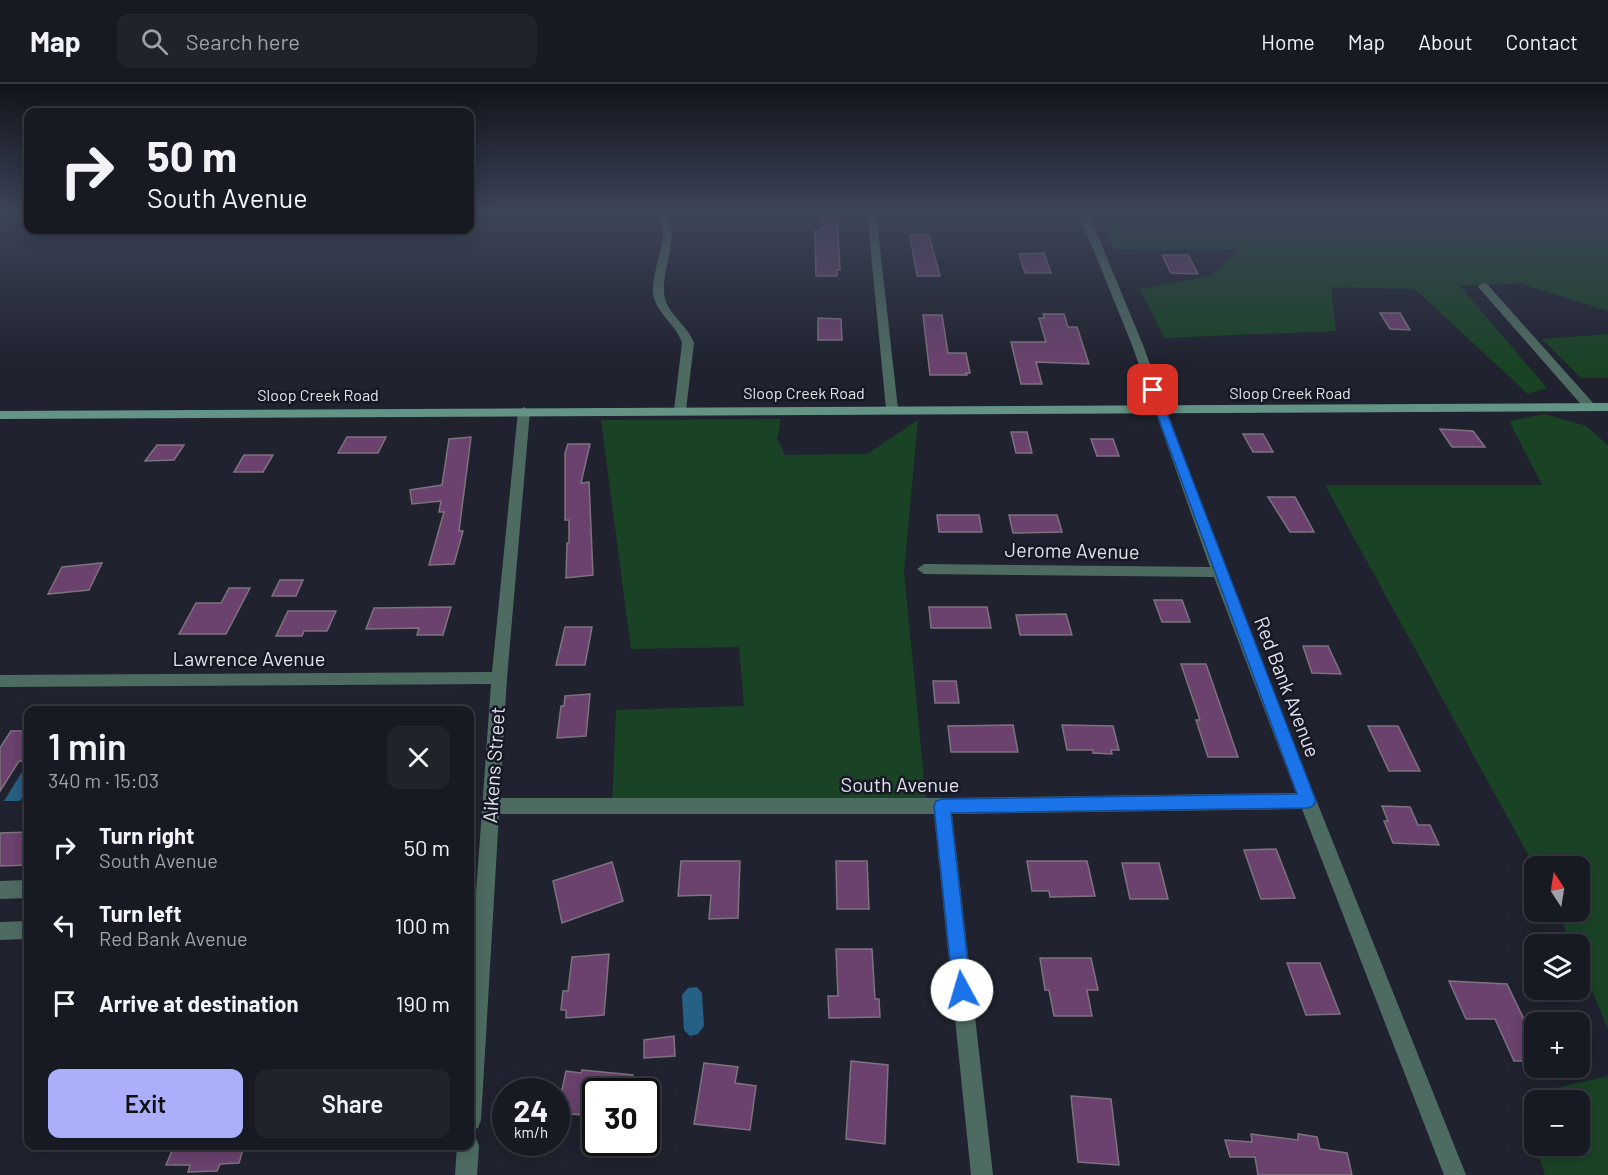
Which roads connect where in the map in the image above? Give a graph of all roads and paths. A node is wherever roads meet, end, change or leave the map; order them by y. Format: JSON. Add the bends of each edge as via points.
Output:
{"nodes":[{"id":1,"x":663,"y":263,"type":"edge"},
{"id":2,"x":876,"y":263,"type":"edge"},
{"id":3,"x":1104,"y":263,"type":"edge"},
{"id":4,"x":1483,"y":286,"type":"dead end"},
{"id":5,"x":1590,"y":407,"type":"junction"},
{"id":6,"x":1608,"y":407,"type":"edge"},
{"id":7,"x":892,"y":409,"type":"junction"},
{"id":8,"x":680,"y":410,"type":"junction"},
{"id":9,"x":1161,"y":410,"type":"junction"},
{"id":10,"x":524,"y":411,"type":"junction"},
{"id":11,"x":0,"y":415,"type":"edge"},
{"id":12,"x":924,"y":569,"type":"dead end"},
{"id":13,"x":1220,"y":572,"type":"junction"},
{"id":14,"x":499,"y":678,"type":"junction"},
{"id":15,"x":0,"y":681,"type":"edge"},
{"id":16,"x":1308,"y":801,"type":"junction"},
{"id":17,"x":491,"y":806,"type":"junction"},
{"id":18,"x":942,"y":806,"type":"junction"},
{"id":19,"x":0,"y":890,"type":"edge"},
{"id":20,"x":24,"y":890,"type":"edge"},
{"id":21,"x":24,"y":930,"type":"edge"},
{"id":22,"x":0,"y":931,"type":"edge"},
{"id":23,"x":474,"y":1060,"type":"edge"},
{"id":24,"x":468,"y":1150,"type":"edge"},
{"id":25,"x":466,"y":1175,"type":"edge"},
{"id":26,"x":982,"y":1175,"type":"edge"},
{"id":27,"x":1455,"y":1175,"type":"edge"}],
"edges":[{"from":1,"to":8,"type":"street","via":[[658,296],[688,343]]},
{"from":2,"to":7,"type":"street"},
{"from":3,"to":9,"type":"street","name":"Red Bank Avenue"},
{"from":4,"to":5,"type":"street"},
{"from":5,"to":6,"type":"street","name":"Sloop Creek Road"},
{"from":5,"to":9,"type":"street","name":"Sloop Creek Road"},
{"from":7,"to":8,"type":"street","name":"Sloop Creek Road"},
{"from":7,"to":9,"type":"street","name":"Sloop Creek Road"},
{"from":8,"to":10,"type":"street","name":"Sloop Creek Road"},
{"from":9,"to":13,"type":"street","name":"Red Bank Avenue"},
{"from":10,"to":11,"type":"street","name":"Sloop Creek Road"},
{"from":10,"to":14,"type":"street","name":"Aikens Street"},
{"from":12,"to":13,"type":"street","name":"Jerome Avenue"},
{"from":13,"to":16,"type":"street","name":"Red Bank Avenue"},
{"from":14,"to":15,"type":"street","name":"Lawrence Avenue"},
{"from":14,"to":17,"type":"street","name":"Aikens Street"},
{"from":16,"to":18,"type":"street","name":"South Avenue"},
{"from":16,"to":27,"type":"street","name":"Red Bank Avenue"},
{"from":17,"to":18,"type":"street","name":"South Avenue"},
{"from":17,"to":23,"type":"street","name":"Aikens Street"},
{"from":18,"to":26,"type":"street"},
{"from":19,"to":20,"type":"street"},
{"from":21,"to":22,"type":"street"},
{"from":24,"to":25,"type":"street"}]}
